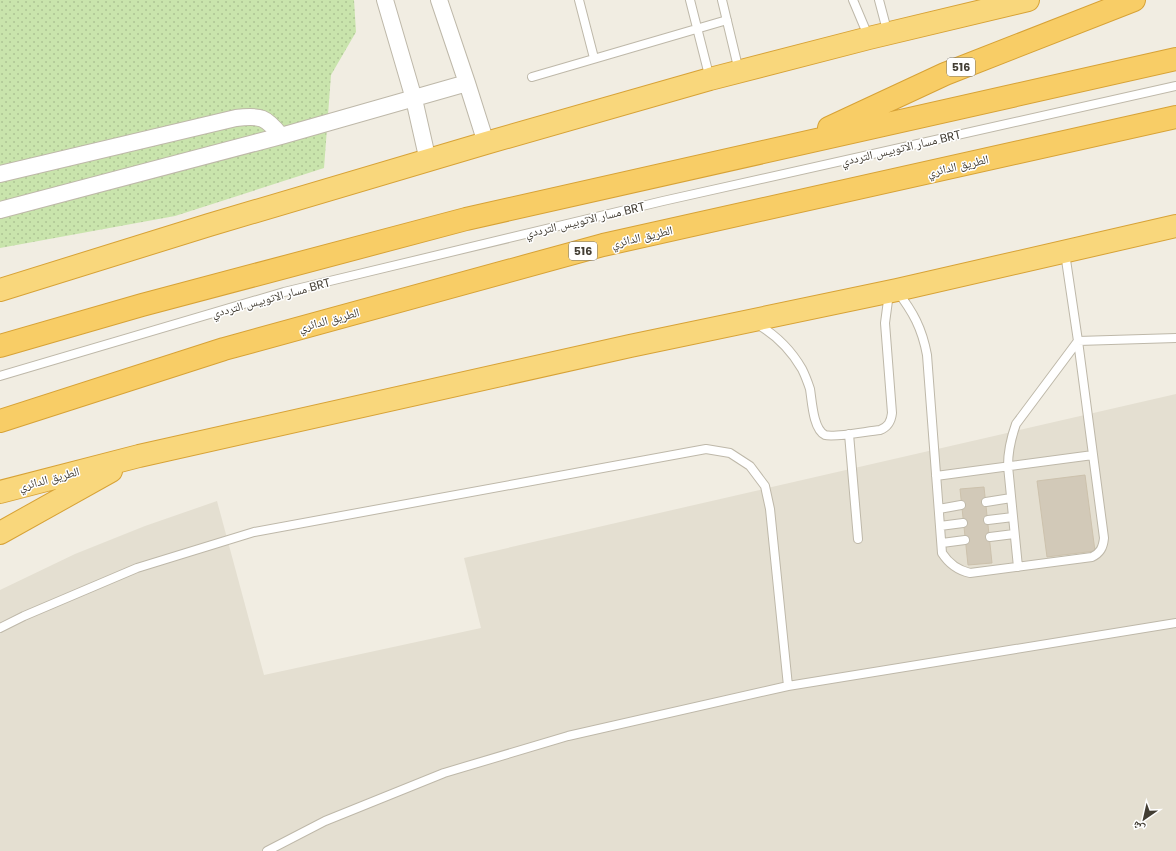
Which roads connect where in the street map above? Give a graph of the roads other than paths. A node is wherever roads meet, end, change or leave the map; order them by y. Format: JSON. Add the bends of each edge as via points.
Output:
{"nodes":[{"id":1,"x":385,"y":0,"type":"edge"},
{"id":2,"x":439,"y":0,"type":"edge"},
{"id":3,"x":579,"y":0,"type":"edge"},
{"id":4,"x":690,"y":0,"type":"edge"},
{"id":5,"x":722,"y":0,"type":"edge"},
{"id":6,"x":853,"y":0,"type":"edge"},
{"id":7,"x":879,"y":0,"type":"edge"},
{"id":8,"x":1028,"y":0,"type":"edge"},
{"id":9,"x":1134,"y":0,"type":"edge"},
{"id":10,"x":727,"y":20,"type":"junction"},
{"id":11,"x":697,"y":28,"type":"junction"},
{"id":12,"x":879,"y":36,"type":"junction"},
{"id":13,"x":594,"y":58,"type":"junction"},
{"id":14,"x":1176,"y":59,"type":"edge"},
{"id":15,"x":739,"y":72,"type":"junction"},
{"id":16,"x":532,"y":77,"type":"dead end"},
{"id":17,"x":710,"y":79,"type":"junction"},
{"id":18,"x":467,"y":83,"type":"junction"},
{"id":19,"x":1176,"y":86,"type":"edge"},
{"id":20,"x":414,"y":99,"type":"junction"},
{"id":21,"x":1176,"y":116,"type":"edge"},
{"id":22,"x":281,"y":136,"type":"junction"},
{"id":23,"x":486,"y":143,"type":"junction"},
{"id":24,"x":793,"y":145,"type":"junction"},
{"id":25,"x":428,"y":161,"type":"junction"},
{"id":26,"x":0,"y":174,"type":"edge"},
{"id":27,"x":0,"y":210,"type":"edge"},
{"id":28,"x":1176,"y":226,"type":"edge"},
{"id":29,"x":1064,"y":252,"type":"junction"},
{"id":30,"x":0,"y":290,"type":"edge"},
{"id":31,"x":893,"y":291,"type":"junction"},
{"id":32,"x":751,"y":321,"type":"junction"},
{"id":33,"x":1176,"y":338,"type":"edge"},
{"id":34,"x":1078,"y":341,"type":"junction"},
{"id":35,"x":0,"y":346,"type":"edge"},
{"id":36,"x":0,"y":376,"type":"edge"},
{"id":37,"x":0,"y":421,"type":"edge"},
{"id":38,"x":849,"y":434,"type":"junction"},
{"id":39,"x":1092,"y":455,"type":"junction"},
{"id":40,"x":139,"y":456,"type":"junction"},
{"id":41,"x":1008,"y":466,"type":"junction"},
{"id":42,"x":936,"y":476,"type":"junction"},
{"id":43,"x":0,"y":492,"type":"edge"},
{"id":44,"x":1011,"y":498,"type":"junction"},
{"id":45,"x":986,"y":502,"type":"dead end"},
{"id":46,"x":962,"y":505,"type":"dead end"},
{"id":47,"x":939,"y":509,"type":"junction"},
{"id":48,"x":1013,"y":517,"type":"junction"},
{"id":49,"x":988,"y":520,"type":"dead end"},
{"id":50,"x":963,"y":523,"type":"dead end"},
{"id":51,"x":940,"y":526,"type":"junction"},
{"id":52,"x":0,"y":533,"type":"edge"},
{"id":53,"x":1014,"y":534,"type":"junction"},
{"id":54,"x":990,"y":538,"type":"dead end"},
{"id":55,"x":858,"y":539,"type":"dead end"},
{"id":56,"x":965,"y":540,"type":"dead end"},
{"id":57,"x":942,"y":543,"type":"junction"},
{"id":58,"x":1018,"y":567,"type":"junction"},
{"id":59,"x":1176,"y":623,"type":"edge"},
{"id":60,"x":0,"y":628,"type":"edge"},
{"id":61,"x":788,"y":686,"type":"junction"},
{"id":62,"x":267,"y":851,"type":"edge"}],
"edges":[{"from":1,"to":20,"type":"street"},
{"from":2,"to":18,"type":"street"},
{"from":3,"to":13,"type":"lane"},
{"from":4,"to":11,"type":"lane"},
{"from":5,"to":10,"type":"lane"},
{"from":6,"to":12,"type":"lane"},
{"from":7,"to":12,"type":"lane"},
{"from":8,"to":12,"type":"highway"},
{"from":9,"to":24,"type":"highway","number":"516","via":[[945,74]]},
{"from":10,"to":11,"type":"lane"},
{"from":10,"to":15,"type":"lane"},
{"from":11,"to":13,"type":"lane"},
{"from":11,"to":17,"type":"lane"},
{"from":12,"to":15,"type":"highway"},
{"from":13,"to":16,"type":"lane"},
{"from":14,"to":24,"type":"highway","number":"516"},
{"from":15,"to":17,"type":"highway"},
{"from":17,"to":23,"type":"highway"},
{"from":18,"to":20,"type":"street"},
{"from":18,"to":23,"type":"street"},
{"from":19,"to":36,"type":"lane","name":"مسار الاتوبيس الترددي BRT","via":[[663,201],[284,292]]},
{"from":20,"to":22,"type":"street"},
{"from":20,"to":25,"type":"street"},
{"from":21,"to":37,"type":"highway","name":"الطريق الدائري","number":"516","via":[[603,245],[224,349]]},
{"from":22,"to":26,"type":"street","via":[[270,122],[254,116],[236,118]]},
{"from":22,"to":27,"type":"street"},
{"from":23,"to":25,"type":"highway"},
{"from":24,"to":35,"type":"highway","number":"516","via":[[466,219],[142,305]]},
{"from":25,"to":30,"type":"highway"},
{"from":28,"to":29,"type":"highway","name":"الطريق الدائري"},
{"from":29,"to":31,"type":"highway","name":"الطريق الدائري"},
{"from":29,"to":34,"type":"lane"},
{"from":31,"to":32,"type":"highway","name":"الطريق الدائري"},
{"from":31,"to":38,"type":"lane","via":[[885,323],[892,419],[880,430]]},
{"from":31,"to":42,"type":"lane","via":[[914,314],[924,341]]},
{"from":32,"to":38,"type":"lane","via":[[780,341],[802,370],[809,387],[819,430],[831,436]]},
{"from":32,"to":40,"type":"highway","name":"الطريق الدائري"},
{"from":33,"to":34,"type":"lane"},
{"from":34,"to":39,"type":"lane"},
{"from":34,"to":41,"type":"lane","via":[[1016,424],[1008,450]]},
{"from":38,"to":55,"type":"lane"},
{"from":39,"to":41,"type":"lane"},
{"from":39,"to":58,"type":"lane","via":[[1104,538],[1101,549],[1092,557]]},
{"from":40,"to":43,"type":"highway","name":"الطريق الدائري"},
{"from":40,"to":52,"type":"highway"},
{"from":41,"to":42,"type":"lane"},
{"from":41,"to":44,"type":"lane"},
{"from":42,"to":47,"type":"lane"},
{"from":44,"to":45,"type":"lane"},
{"from":44,"to":48,"type":"lane"},
{"from":46,"to":47,"type":"lane"},
{"from":47,"to":51,"type":"lane"},
{"from":48,"to":49,"type":"lane"},
{"from":48,"to":53,"type":"lane"},
{"from":50,"to":51,"type":"lane"},
{"from":51,"to":57,"type":"lane"},
{"from":53,"to":54,"type":"lane"},
{"from":53,"to":58,"type":"lane"},
{"from":56,"to":57,"type":"lane"},
{"from":57,"to":58,"type":"lane","via":[[942,553],[962,571],[970,573]]},
{"from":59,"to":61,"type":"lane"},
{"from":60,"to":61,"type":"lane","via":[[137,568],[254,532],[706,449],[730,453],[750,466],[764,486],[770,509]]},
{"from":61,"to":62,"type":"lane","via":[[568,736],[444,773],[325,821]]}]}
